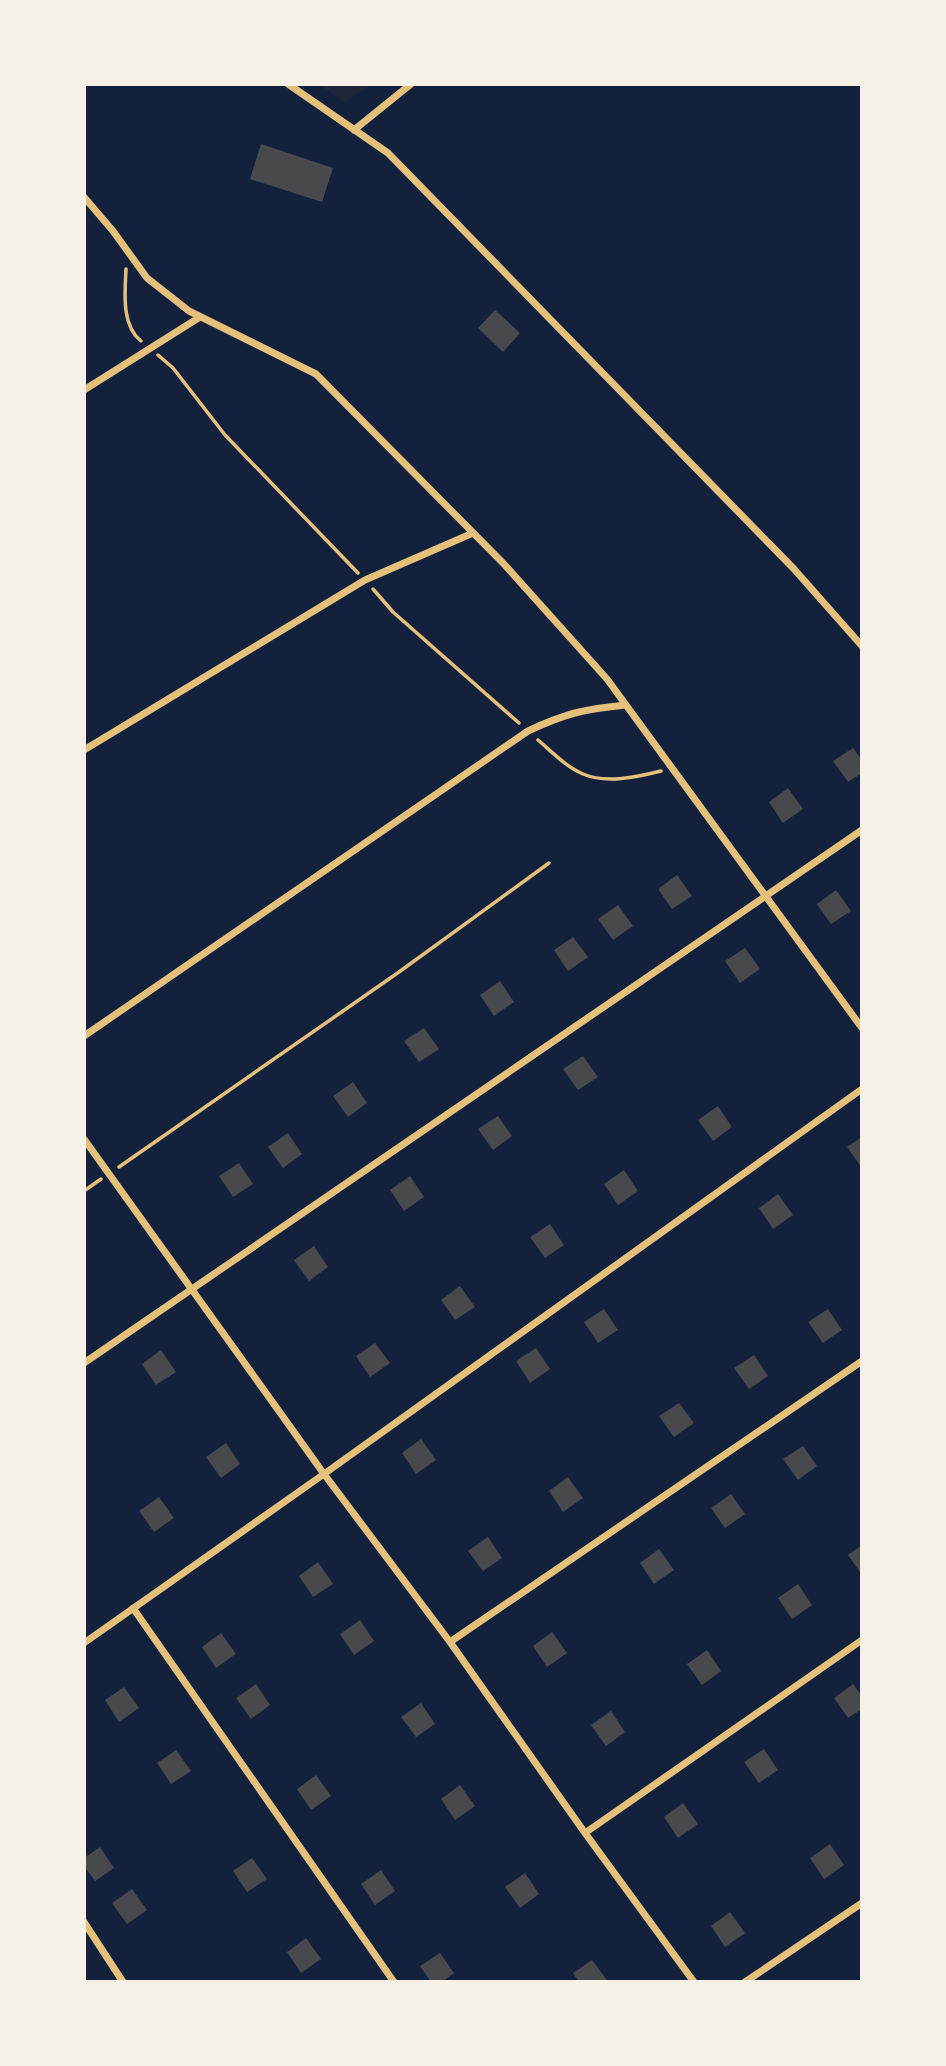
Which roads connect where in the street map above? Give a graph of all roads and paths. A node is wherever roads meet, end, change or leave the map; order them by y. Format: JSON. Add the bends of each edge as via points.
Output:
{"nodes":[{"id":1,"x":288,"y":84,"type":"edge"},
{"id":2,"x":411,"y":84,"type":"edge"},
{"id":3,"x":354,"y":130,"type":"junction"},
{"id":4,"x":84,"y":197,"type":"edge"},
{"id":5,"x":127,"y":251,"type":"junction"},
{"id":6,"x":200,"y":317,"type":"junction"},
{"id":7,"x":149,"y":348,"type":"junction"},
{"id":8,"x":84,"y":390,"type":"edge"},
{"id":9,"x":473,"y":533,"type":"junction"},
{"id":10,"x":365,"y":580,"type":"junction"},
{"id":11,"x":862,"y":646,"type":"edge"},
{"id":12,"x":626,"y":705,"type":"junction"},
{"id":13,"x":528,"y":731,"type":"junction"},
{"id":14,"x":84,"y":750,"type":"edge"},
{"id":15,"x":673,"y":768,"type":"junction"},
{"id":16,"x":862,"y":830,"type":"edge"},
{"id":17,"x":549,"y":863,"type":"dead end"},
{"id":18,"x":766,"y":894,"type":"junction"},
{"id":19,"x":862,"y":1028,"type":"edge"},
{"id":20,"x":84,"y":1036,"type":"edge"},
{"id":21,"x":862,"y":1089,"type":"edge"},
{"id":22,"x":84,"y":1139,"type":"edge"},
{"id":23,"x":109,"y":1174,"type":"junction"},
{"id":24,"x":84,"y":1191,"type":"edge"},
{"id":25,"x":191,"y":1290,"type":"junction"},
{"id":26,"x":862,"y":1361,"type":"edge"},
{"id":27,"x":84,"y":1363,"type":"edge"},
{"id":28,"x":324,"y":1474,"type":"junction"},
{"id":29,"x":133,"y":1608,"type":"junction"},
{"id":30,"x":862,"y":1640,"type":"edge"},
{"id":31,"x":450,"y":1642,"type":"junction"},
{"id":32,"x":84,"y":1643,"type":"edge"},
{"id":33,"x":585,"y":1833,"type":"junction"},
{"id":34,"x":862,"y":1903,"type":"edge"},
{"id":35,"x":84,"y":1922,"type":"edge"},
{"id":36,"x":122,"y":1982,"type":"edge"},
{"id":37,"x":394,"y":1982,"type":"edge"},
{"id":38,"x":694,"y":1982,"type":"edge"},
{"id":39,"x":745,"y":1982,"type":"edge"}],
"edges":[{"from":1,"to":3,"type":"street"},
{"from":2,"to":3,"type":"street"},
{"from":3,"to":11,"type":"street","via":[[388,153],[794,569]]},
{"from":4,"to":5,"type":"street"},
{"from":5,"to":6,"type":"street","via":[[147,278]]},
{"from":5,"to":7,"type":"path","via":[[125,309],[134,335]]},
{"from":6,"to":7,"type":"street"},
{"from":6,"to":9,"type":"street","via":[[316,374]]},
{"from":7,"to":8,"type":"street"},
{"from":7,"to":10,"type":"path","via":[[173,368],[233,444]]},
{"from":9,"to":10,"type":"street"},
{"from":9,"to":12,"type":"street","via":[[568,634]]},
{"from":10,"to":13,"type":"path","via":[[393,612]]},
{"from":10,"to":14,"type":"street"},
{"from":12,"to":13,"type":"street","via":[[562,715]]},
{"from":12,"to":15,"type":"street"},
{"from":13,"to":15,"type":"path","via":[[583,774],[628,778]]},
{"from":13,"to":20,"type":"street"},
{"from":15,"to":18,"type":"street"},
{"from":16,"to":18,"type":"street"},
{"from":17,"to":23,"type":"path"},
{"from":18,"to":19,"type":"street"},
{"from":18,"to":25,"type":"street"},
{"from":21,"to":28,"type":"street"},
{"from":22,"to":23,"type":"street"},
{"from":23,"to":24,"type":"path"},
{"from":23,"to":25,"type":"street"},
{"from":25,"to":27,"type":"street"},
{"from":25,"to":28,"type":"street"},
{"from":26,"to":31,"type":"street"},
{"from":28,"to":29,"type":"street"},
{"from":28,"to":31,"type":"street"},
{"from":29,"to":32,"type":"street"},
{"from":29,"to":37,"type":"street"},
{"from":30,"to":33,"type":"street"},
{"from":31,"to":33,"type":"street"},
{"from":33,"to":38,"type":"street"},
{"from":34,"to":39,"type":"street"},
{"from":35,"to":36,"type":"street"}]}
